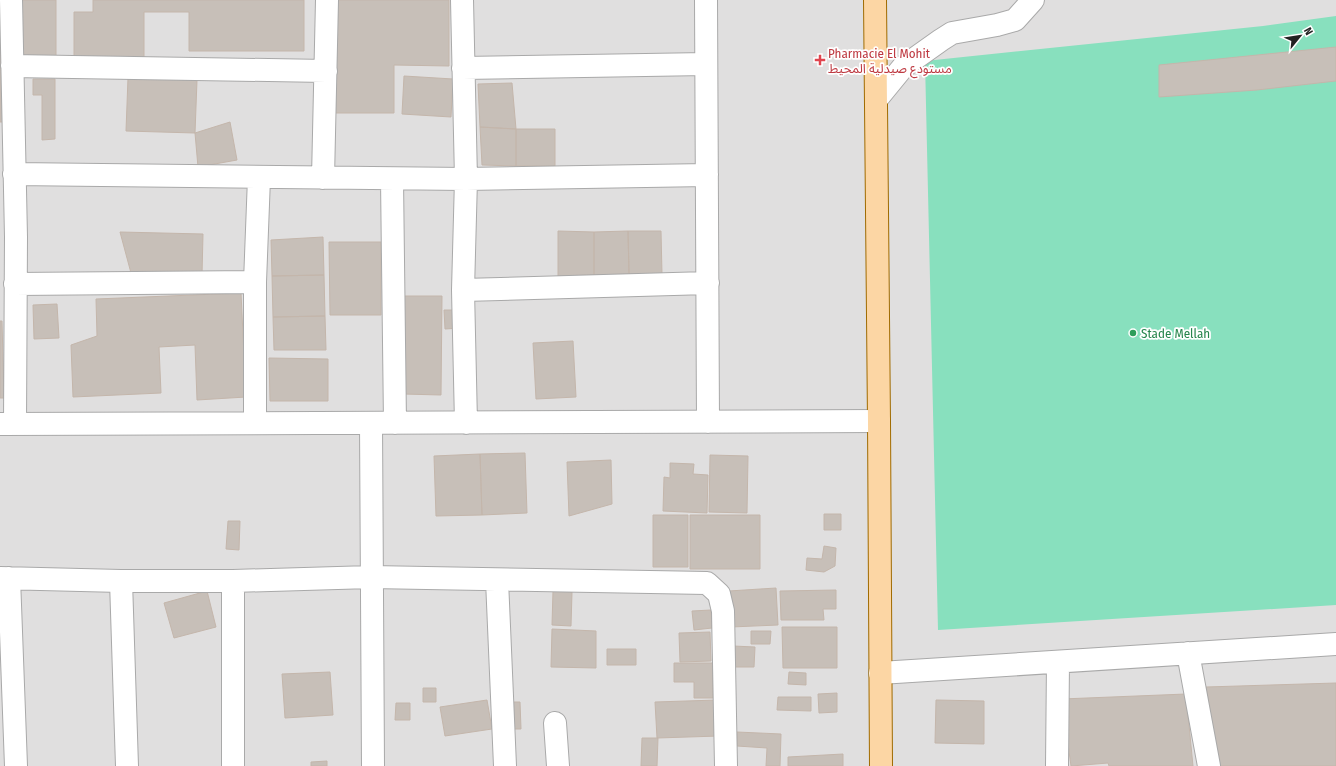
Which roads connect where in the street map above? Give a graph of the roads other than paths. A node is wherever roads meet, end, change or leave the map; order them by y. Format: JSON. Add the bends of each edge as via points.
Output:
{"nodes":[{"id":1,"x":11,"y":0,"type":"edge"},
{"id":2,"x":327,"y":0,"type":"edge"},
{"id":3,"x":462,"y":0,"type":"edge"},
{"id":4,"x":706,"y":0,"type":"edge"},
{"id":5,"x":875,"y":0,"type":"edge"},
{"id":6,"x":1028,"y":3,"type":"edge"},
{"id":7,"x":706,"y":64,"type":"junction"},
{"id":8,"x":12,"y":66,"type":"junction"},
{"id":9,"x":464,"y":68,"type":"junction"},
{"id":10,"x":326,"y":71,"type":"junction"},
{"id":11,"x":876,"y":100,"type":"junction"},
{"id":12,"x":14,"y":174,"type":"junction"},
{"id":13,"x":707,"y":175,"type":"junction"},
{"id":14,"x":259,"y":178,"type":"junction"},
{"id":15,"x":323,"y":178,"type":"junction"},
{"id":16,"x":392,"y":179,"type":"junction"},
{"id":17,"x":466,"y":179,"type":"junction"},
{"id":18,"x":255,"y":282,"type":"junction"},
{"id":19,"x":708,"y":283,"type":"junction"},
{"id":20,"x":15,"y":284,"type":"junction"},
{"id":21,"x":463,"y":290,"type":"junction"},
{"id":22,"x":880,"y":421,"type":"junction"},
{"id":23,"x":466,"y":422,"type":"junction"},
{"id":24,"x":708,"y":422,"type":"junction"},
{"id":25,"x":255,"y":423,"type":"junction"},
{"id":26,"x":371,"y":423,"type":"junction"},
{"id":27,"x":395,"y":423,"type":"junction"},
{"id":28,"x":7,"y":424,"type":"edge"},
{"id":29,"x":371,"y":577,"type":"junction"},
{"id":30,"x":5,"y":578,"type":"edge"},
{"id":31,"x":497,"y":580,"type":"junction"},
{"id":32,"x":121,"y":581,"type":"junction"},
{"id":33,"x":232,"y":581,"type":"junction"},
{"id":34,"x":1336,"y":644,"type":"edge"},
{"id":35,"x":1188,"y":654,"type":"junction"},
{"id":36,"x":1058,"y":662,"type":"junction"},
{"id":37,"x":880,"y":673,"type":"junction"},
{"id":38,"x":555,"y":723,"type":"dead end"},
{"id":39,"x":16,"y":766,"type":"edge"},
{"id":40,"x":127,"y":766,"type":"edge"},
{"id":41,"x":233,"y":766,"type":"edge"},
{"id":42,"x":373,"y":766,"type":"edge"},
{"id":43,"x":505,"y":766,"type":"edge"},
{"id":44,"x":558,"y":766,"type":"edge"},
{"id":45,"x":726,"y":766,"type":"edge"},
{"id":46,"x":881,"y":766,"type":"edge"},
{"id":47,"x":1057,"y":766,"type":"edge"},
{"id":48,"x":1209,"y":766,"type":"edge"}],
"edges":[{"from":1,"to":8,"type":"street"},
{"from":2,"to":10,"type":"street"},
{"from":3,"to":9,"type":"street"},
{"from":4,"to":7,"type":"street"},
{"from":5,"to":11,"type":"main road"},
{"from":6,"to":11,"type":"street","via":[[1015,20],[952,33],[941,40],[903,67]]},
{"from":7,"to":9,"type":"street"},
{"from":7,"to":13,"type":"street"},
{"from":8,"to":10,"type":"street"},
{"from":8,"to":12,"type":"street"},
{"from":9,"to":17,"type":"street"},
{"from":10,"to":15,"type":"street"},
{"from":11,"to":22,"type":"main road"},
{"from":12,"to":14,"type":"street"},
{"from":12,"to":20,"type":"street"},
{"from":13,"to":17,"type":"street"},
{"from":13,"to":19,"type":"street"},
{"from":14,"to":15,"type":"street"},
{"from":14,"to":18,"type":"street"},
{"from":15,"to":16,"type":"street"},
{"from":16,"to":17,"type":"street"},
{"from":16,"to":27,"type":"street"},
{"from":17,"to":21,"type":"street"},
{"from":18,"to":20,"type":"street"},
{"from":18,"to":25,"type":"street"},
{"from":19,"to":21,"type":"street"},
{"from":19,"to":24,"type":"street"},
{"from":20,"to":28,"type":"street"},
{"from":21,"to":23,"type":"street"},
{"from":22,"to":24,"type":"street"},
{"from":22,"to":37,"type":"main road"},
{"from":23,"to":24,"type":"street"},
{"from":23,"to":27,"type":"street"},
{"from":25,"to":26,"type":"street"},
{"from":25,"to":28,"type":"street"},
{"from":26,"to":27,"type":"street"},
{"from":26,"to":29,"type":"street"},
{"from":29,"to":31,"type":"street"},
{"from":29,"to":33,"type":"street"},
{"from":29,"to":42,"type":"street"},
{"from":30,"to":32,"type":"street"},
{"from":30,"to":39,"type":"street"},
{"from":31,"to":43,"type":"street"},
{"from":31,"to":45,"type":"street","via":[[707,583],[719,594],[723,611]]},
{"from":32,"to":33,"type":"street"},
{"from":32,"to":40,"type":"street"},
{"from":33,"to":41,"type":"street"},
{"from":34,"to":35,"type":"street"},
{"from":35,"to":36,"type":"street"},
{"from":35,"to":48,"type":"street"},
{"from":36,"to":37,"type":"street"},
{"from":36,"to":47,"type":"street"},
{"from":37,"to":46,"type":"main road"},
{"from":38,"to":44,"type":"street"}]}
